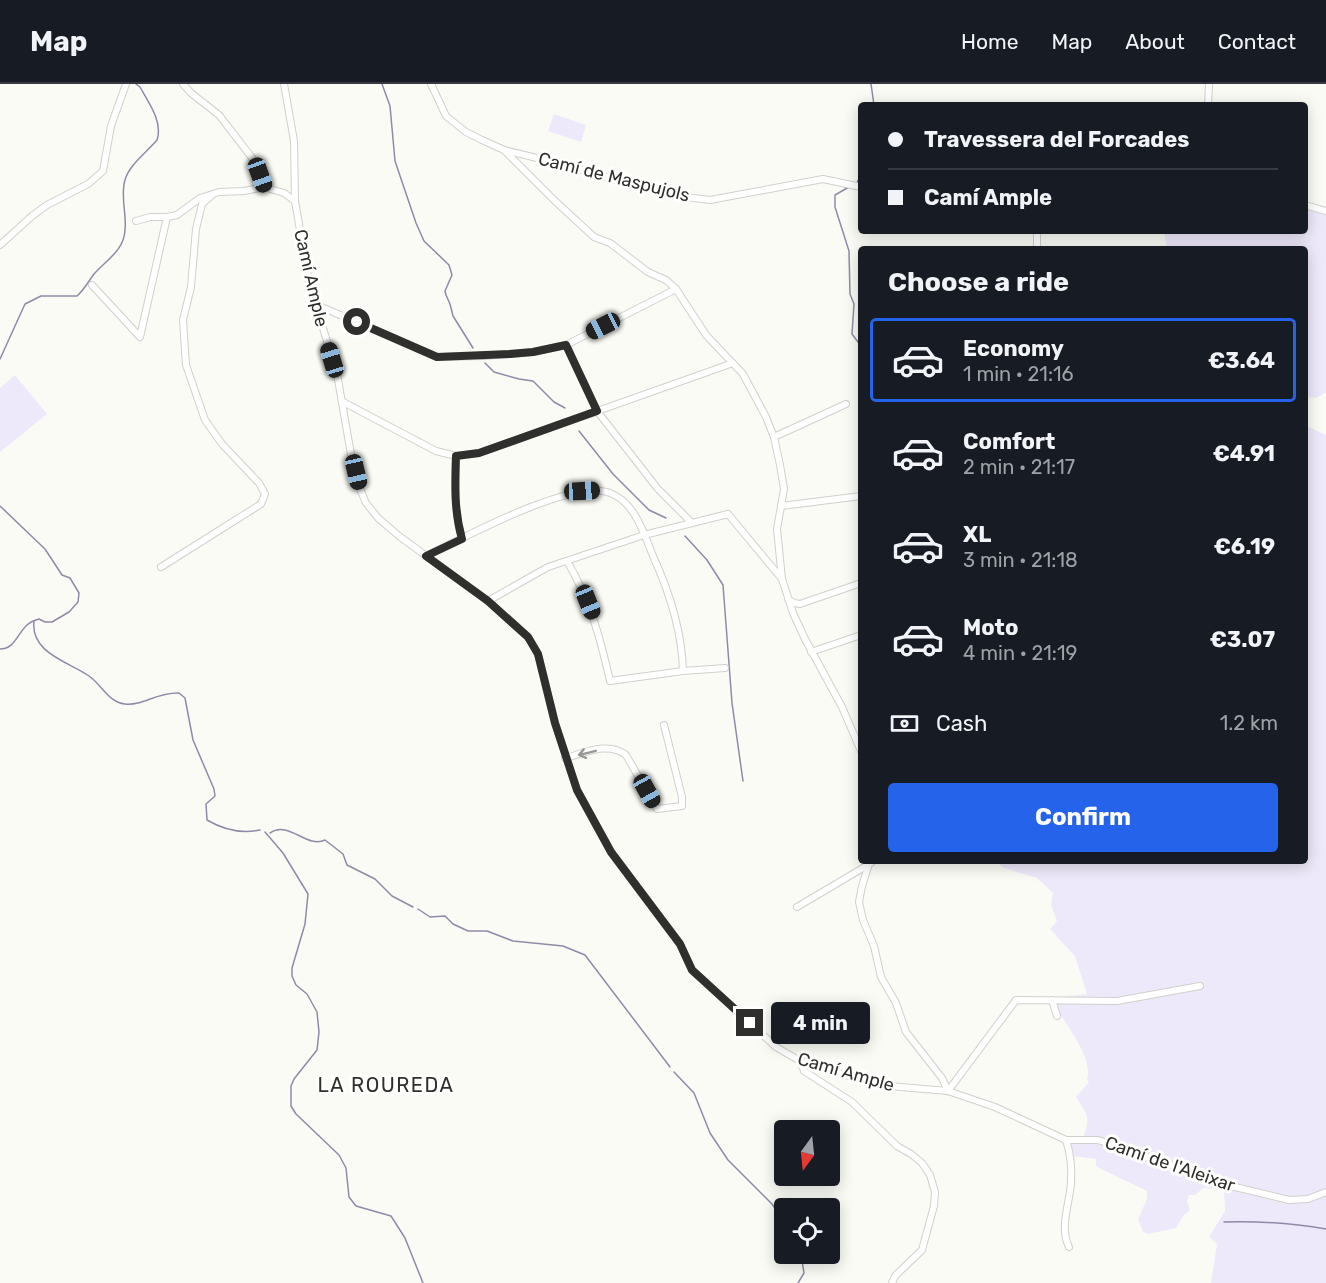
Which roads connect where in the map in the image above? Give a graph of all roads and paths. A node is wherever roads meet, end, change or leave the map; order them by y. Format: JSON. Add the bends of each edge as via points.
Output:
{"nodes":[{"id":1,"x":126,"y":84,"type":"edge"},
{"id":2,"x":183,"y":84,"type":"edge"},
{"id":3,"x":284,"y":84,"type":"edge"},
{"id":4,"x":431,"y":84,"type":"edge"},
{"id":5,"x":1209,"y":84,"type":"edge"},
{"id":6,"x":1208,"y":102,"type":"edge"},
{"id":7,"x":504,"y":150,"type":"junction"},
{"id":8,"x":858,"y":186,"type":"edge"},
{"id":9,"x":264,"y":187,"type":"junction"},
{"id":10,"x":212,"y":195,"type":"junction"},
{"id":11,"x":295,"y":201,"type":"junction"},
{"id":12,"x":1308,"y":206,"type":"edge"},
{"id":13,"x":1326,"y":211,"type":"edge"},
{"id":14,"x":167,"y":217,"type":"junction"},
{"id":15,"x":136,"y":221,"type":"dead end"},
{"id":16,"x":0,"y":245,"type":"edge"},
{"id":17,"x":92,"y":285,"type":"dead end"},
{"id":18,"x":676,"y":289,"type":"junction"},
{"id":19,"x":317,"y":305,"type":"dead end"},
{"id":20,"x":566,"y":345,"type":"junction"},
{"id":21,"x":733,"y":363,"type":"junction"},
{"id":22,"x":343,"y":402,"type":"junction"},
{"id":23,"x":846,"y":404,"type":"dead end"},
{"id":24,"x":597,"y":411,"type":"junction"},
{"id":25,"x":774,"y":437,"type":"junction"},
{"id":26,"x":456,"y":456,"type":"junction"},
{"id":27,"x":858,"y":496,"type":"edge"},
{"id":28,"x":781,"y":506,"type":"junction"},
{"id":29,"x":691,"y":522,"type":"junction"},
{"id":30,"x":644,"y":535,"type":"junction"},
{"id":31,"x":462,"y":539,"type":"junction"},
{"id":32,"x":426,"y":556,"type":"junction"},
{"id":33,"x":567,"y":561,"type":"junction"},
{"id":34,"x":161,"y":567,"type":"dead end"},
{"id":35,"x":782,"y":579,"type":"junction"},
{"id":36,"x":858,"y":584,"type":"edge"},
{"id":37,"x":788,"y":599,"type":"junction"},
{"id":38,"x":488,"y":601,"type":"junction"},
{"id":39,"x":858,"y":636,"type":"edge"},
{"id":40,"x":812,"y":652,"type":"junction"},
{"id":41,"x":725,"y":668,"type":"dead end"},
{"id":42,"x":683,"y":671,"type":"junction"},
{"id":43,"x":664,"y":725,"type":"dead end"},
{"id":44,"x":858,"y":744,"type":"edge"},
{"id":45,"x":566,"y":758,"type":"junction"},
{"id":46,"x":869,"y":864,"type":"edge"},
{"id":47,"x":871,"y":864,"type":"edge"},
{"id":48,"x":797,"y":907,"type":"dead end"},
{"id":49,"x":1200,"y":986,"type":"dead end"},
{"id":50,"x":1052,"y":1000,"type":"junction"},
{"id":51,"x":1057,"y":1016,"type":"dead end"},
{"id":52,"x":800,"y":1061,"type":"junction"},
{"id":53,"x":948,"y":1091,"type":"junction"},
{"id":54,"x":1066,"y":1140,"type":"junction"},
{"id":55,"x":1326,"y":1192,"type":"edge"},
{"id":56,"x":1066,"y":1247,"type":"dead end"},
{"id":57,"x":892,"y":1283,"type":"edge"}],
"edges":[{"from":1,"to":16,"type":"street","via":[[111,126],[103,171],[88,184],[47,205]]},
{"from":2,"to":9,"type":"street","via":[[219,116],[256,163]]},
{"from":3,"to":11,"type":"street","name":"Camí Ample","via":[[294,141]]},
{"from":4,"to":7,"type":"street","name":"Camí de Maspujols","via":[[446,116],[466,132]]},
{"from":5,"to":6,"type":"street"},
{"from":7,"to":8,"type":"street","name":"Camí de Maspujols","via":[[669,195],[710,200],[823,179]]},
{"from":7,"to":18,"type":"street","via":[[594,237],[610,243]]},
{"from":9,"to":10,"type":"street"},
{"from":9,"to":11,"type":"street"},
{"from":10,"to":14,"type":"street"},
{"from":10,"to":34,"type":"street","via":[[202,204],[196,229],[183,320],[186,364],[205,420],[265,494],[261,504]]},
{"from":11,"to":22,"type":"street","name":"Camí Ample","via":[[309,282]]},
{"from":12,"to":13,"type":"street"},
{"from":14,"to":15,"type":"street"},
{"from":14,"to":17,"type":"street","via":[[140,337]]},
{"from":18,"to":20,"type":"street"},
{"from":18,"to":21,"type":"street","via":[[706,335]]},
{"from":19,"to":20,"type":"street","via":[[437,357],[522,353]]},
{"from":20,"to":24,"type":"street"},
{"from":21,"to":24,"type":"street"},
{"from":21,"to":25,"type":"street","via":[[748,382]]},
{"from":22,"to":26,"type":"street","via":[[436,451]]},
{"from":22,"to":32,"type":"street","name":"Camí Ample","via":[[352,460],[366,502],[378,518]]},
{"from":23,"to":25,"type":"street"},
{"from":24,"to":26,"type":"street","via":[[479,453]]},
{"from":24,"to":29,"type":"street","via":[[658,489]]},
{"from":25,"to":28,"type":"street","via":[[784,489]]},
{"from":26,"to":31,"type":"street","via":[[454,497]]},
{"from":27,"to":28,"type":"street"},
{"from":28,"to":35,"type":"street","via":[[777,529]]},
{"from":29,"to":30,"type":"street"},
{"from":29,"to":35,"type":"street","via":[[728,514]]},
{"from":30,"to":31,"type":"street","via":[[624,501],[610,492],[596,490],[539,503]]},
{"from":30,"to":33,"type":"street"},
{"from":30,"to":42,"type":"street","via":[[675,616]]},
{"from":31,"to":32,"type":"street"},
{"from":32,"to":38,"type":"street","name":"Camí Ample"},
{"from":33,"to":38,"type":"street","via":[[548,567]]},
{"from":33,"to":42,"type":"street","via":[[594,616],[610,681]]},
{"from":35,"to":37,"type":"street"},
{"from":36,"to":37,"type":"street","via":[[800,604]]},
{"from":37,"to":40,"type":"street"},
{"from":38,"to":45,"type":"street","name":"Camí Ample","via":[[522,630],[538,654]]},
{"from":39,"to":40,"type":"street"},
{"from":40,"to":44,"type":"street"},
{"from":41,"to":42,"type":"street"},
{"from":43,"to":45,"type":"street","one_way":true,"via":[[682,806],[657,809],[619,749],[608,747]]},
{"from":45,"to":52,"type":"street","name":"Camí Ample","via":[[577,790],[611,852],[680,944],[692,970],[776,1047]]},
{"from":46,"to":48,"type":"street"},
{"from":47,"to":53,"type":"street","via":[[859,902],[882,977],[906,1032]]},
{"from":49,"to":50,"type":"street","via":[[1117,1001]]},
{"from":50,"to":51,"type":"street"},
{"from":50,"to":53,"type":"street","via":[[1016,1000]]},
{"from":52,"to":53,"type":"street","name":"Camí Ample","via":[[877,1085]]},
{"from":52,"to":57,"type":"street","via":[[804,1071],[852,1102],[897,1146],[922,1163],[930,1175],[934,1206],[922,1250]]},
{"from":53,"to":54,"type":"street","name":"Camí de l'Aleixar","via":[[995,1107]]},
{"from":54,"to":55,"type":"street","name":"Camí de l'Aleixar","via":[[1098,1140],[1202,1179],[1289,1200],[1308,1199]]},
{"from":54,"to":56,"type":"street","via":[[1071,1156]]}]}
